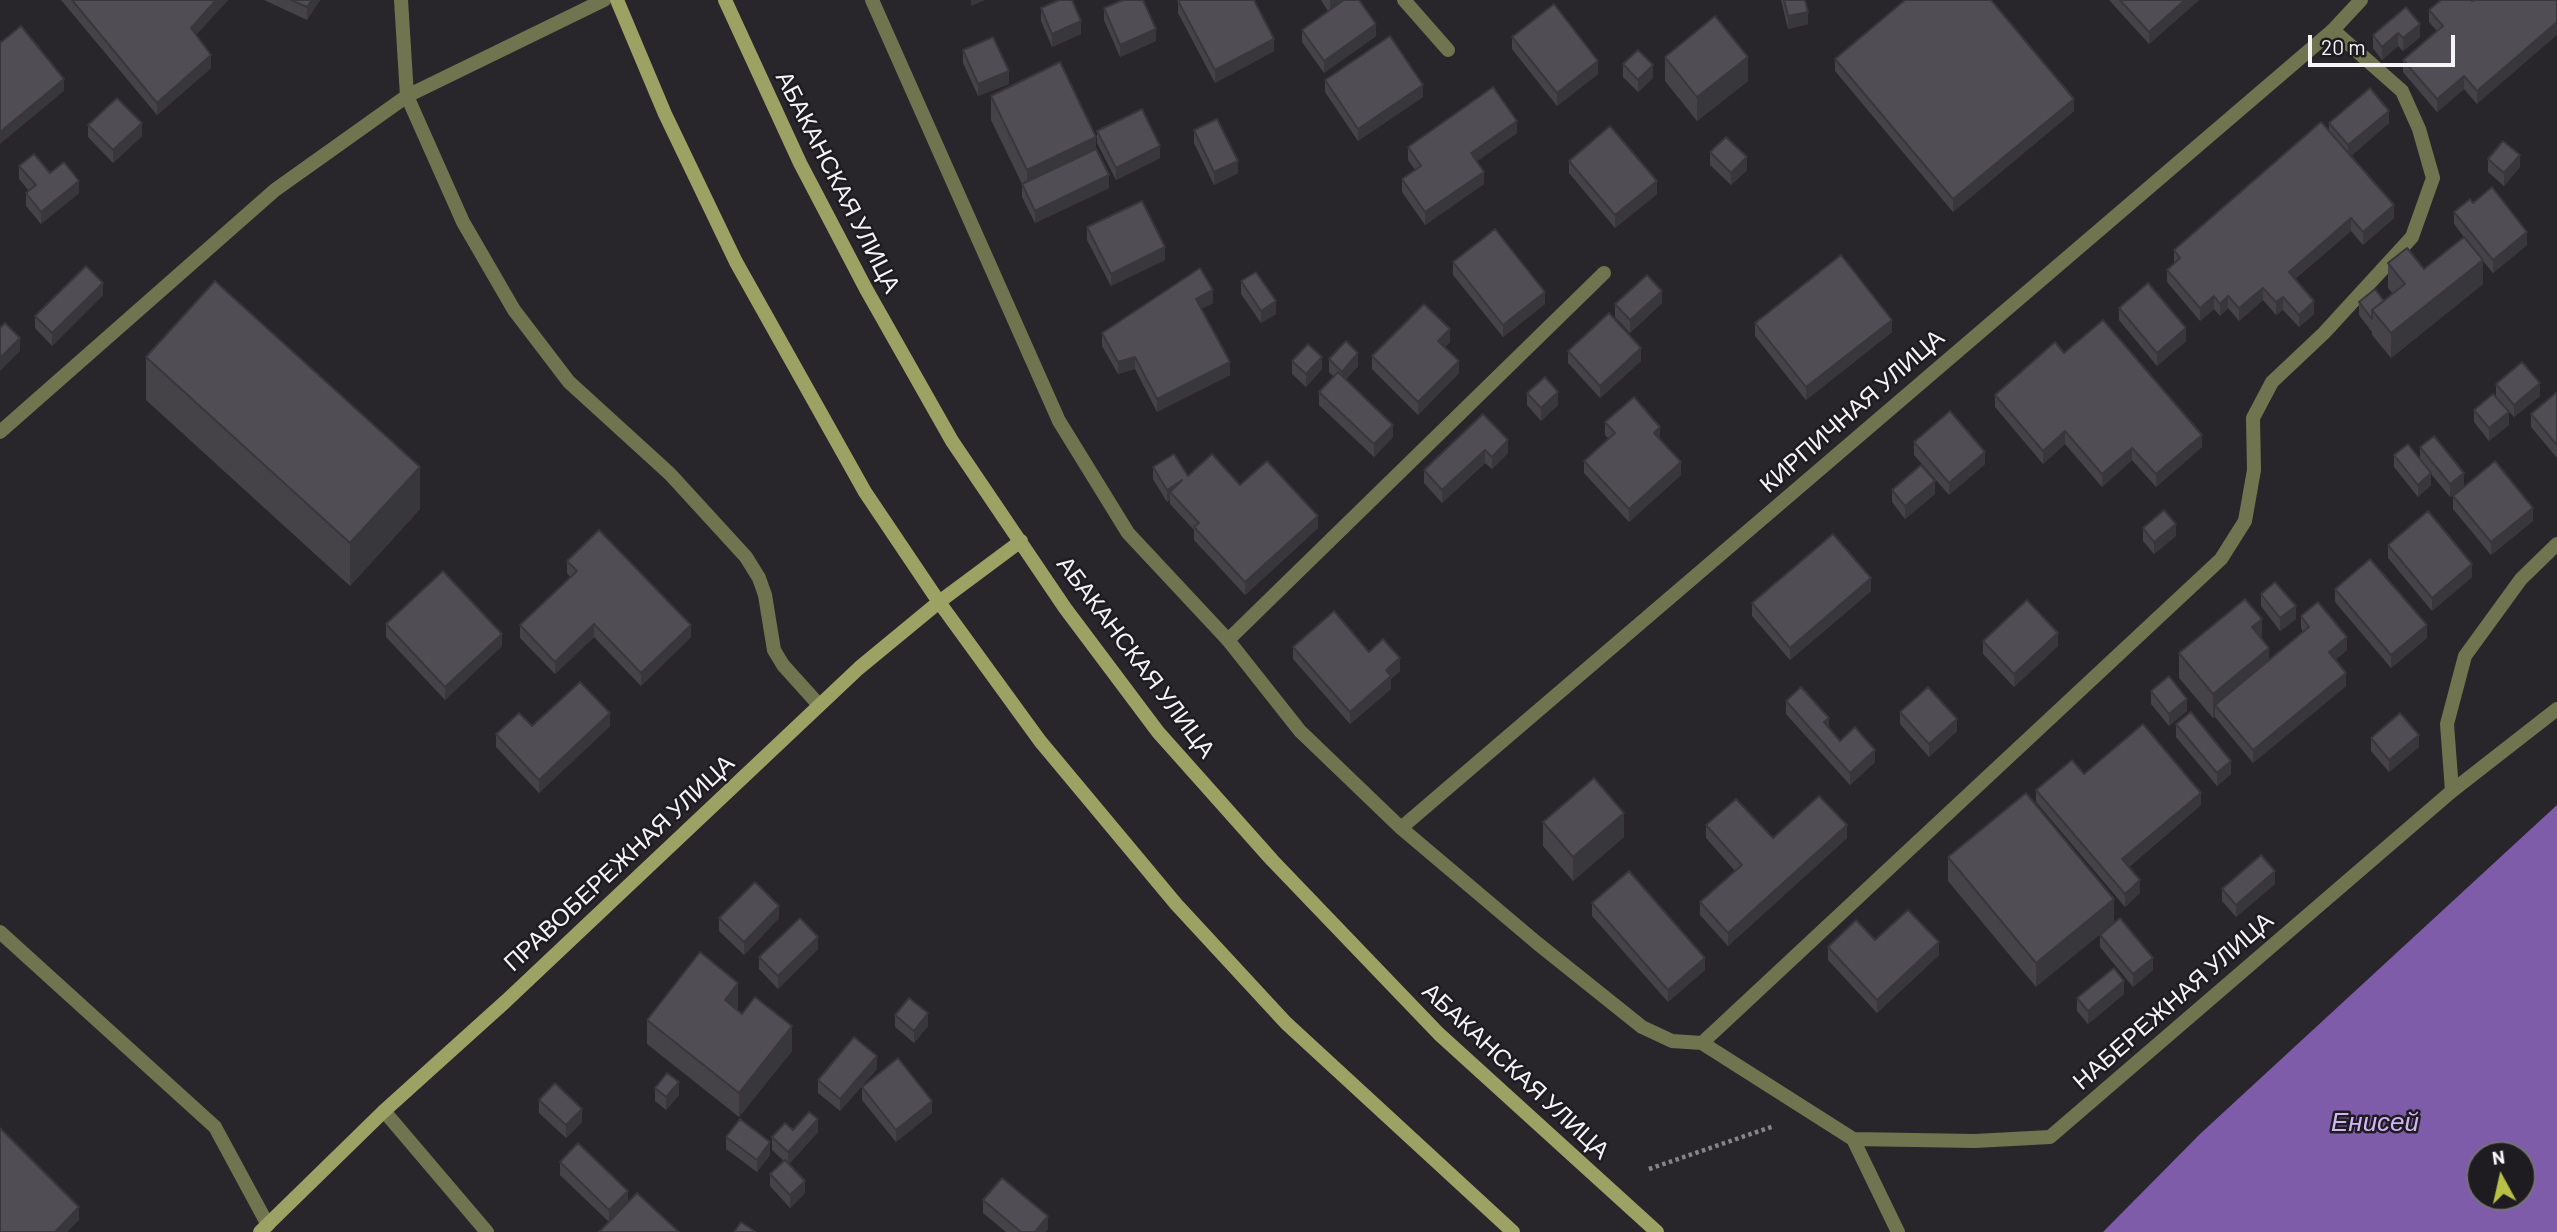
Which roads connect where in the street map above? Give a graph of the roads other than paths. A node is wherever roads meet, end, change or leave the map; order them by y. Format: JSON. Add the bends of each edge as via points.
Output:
{"nodes":[{"id":1,"x":401,"y":0,"type":"edge"},
{"id":2,"x":604,"y":0,"type":"edge"},
{"id":3,"x":617,"y":0,"type":"edge"},
{"id":4,"x":725,"y":0,"type":"edge"},
{"id":5,"x":872,"y":0,"type":"edge"},
{"id":6,"x":1404,"y":0,"type":"edge"},
{"id":7,"x":2361,"y":0,"type":"edge"},
{"id":8,"x":2333,"y":30,"type":"junction"},
{"id":9,"x":1448,"y":50,"type":"dead end"},
{"id":10,"x":407,"y":96,"type":"junction"},
{"id":11,"x":1604,"y":273,"type":"dead end"},
{"id":12,"x":0,"y":432,"type":"edge"},
{"id":13,"x":1021,"y":541,"type":"junction"},
{"id":14,"x":2557,"y":544,"type":"edge"},
{"id":15,"x":939,"y":602,"type":"junction"},
{"id":16,"x":1228,"y":640,"type":"junction"},
{"id":17,"x":819,"y":705,"type":"junction"},
{"id":18,"x":2557,"y":709,"type":"edge"},
{"id":19,"x":2452,"y":791,"type":"junction"},
{"id":20,"x":1401,"y":828,"type":"junction"},
{"id":21,"x":0,"y":932,"type":"edge"},
{"id":22,"x":1702,"y":1043,"type":"junction"},
{"id":23,"x":384,"y":1111,"type":"junction"},
{"id":24,"x":1853,"y":1139,"type":"junction"},
{"id":25,"x":264,"y":1228,"type":"edge"},
{"id":26,"x":487,"y":1232,"type":"edge"},
{"id":27,"x":1513,"y":1232,"type":"edge"},
{"id":28,"x":1657,"y":1232,"type":"edge"},
{"id":29,"x":1898,"y":1232,"type":"edge"}],
"edges":[{"from":1,"to":10,"type":"street"},
{"from":2,"to":10,"type":"street"},
{"from":3,"to":15,"type":"main road","via":[[736,262],[865,492]]},
{"from":4,"to":13,"type":"main road","name":"АБАКАНСКАЯ УЛИЦА","via":[[800,163],[866,289],[952,441]]},
{"from":5,"to":16,"type":"street","via":[[1059,421],[1128,533]]},
{"from":6,"to":9,"type":"street"},
{"from":7,"to":8,"type":"street","name":"КИРПИЧНАЯ УЛИЦА"},
{"from":8,"to":20,"type":"street","name":"КИРПИЧНАЯ УЛИЦА"},
{"from":8,"to":22,"type":"street","via":[[2402,91],[2433,178],[2413,237],[2272,382],[2253,418],[2254,470],[2245,521],[2221,559]]},
{"from":10,"to":12,"type":"street","via":[[275,190]]},
{"from":10,"to":17,"type":"street","via":[[463,222],[514,310],[569,382],[670,474],[746,556],[765,595],[774,649]]},
{"from":11,"to":16,"type":"street"},
{"from":13,"to":15,"type":"main road","name":"ПРАВОБЕРЕЖНАЯ УЛИЦА"},
{"from":13,"to":28,"type":"main road","name":"АБАКАНСКАЯ УЛИЦА","via":[[1158,732],[1272,860],[1439,1034]]},
{"from":14,"to":19,"type":"street","via":[[2521,579],[2465,656],[2447,724]]},
{"from":15,"to":17,"type":"main road","name":"ПРАВОБЕРЕЖНАЯ УЛИЦА"},
{"from":15,"to":27,"type":"main road","via":[[1040,741],[1176,904],[1286,1023]]},
{"from":16,"to":20,"type":"street","via":[[1300,732]]},
{"from":17,"to":23,"type":"main road","name":"ПРАВОБЕРЕЖНАЯ УЛИЦА"},
{"from":18,"to":19,"type":"street","name":"НАБЕРЕЖНАЯ УЛИЦА"},
{"from":19,"to":24,"type":"street","name":"НАБЕРЕЖНАЯ УЛИЦА","via":[[2050,1137]]},
{"from":20,"to":22,"type":"street","via":[[1642,1027],[1672,1041]]},
{"from":21,"to":25,"type":"street","via":[[215,1127]]},
{"from":22,"to":24,"type":"street"},
{"from":23,"to":25,"type":"main road","name":"ПРАВОБЕРЕЖНАЯ УЛИЦА"},
{"from":23,"to":26,"type":"street"},
{"from":24,"to":29,"type":"street"}]}
